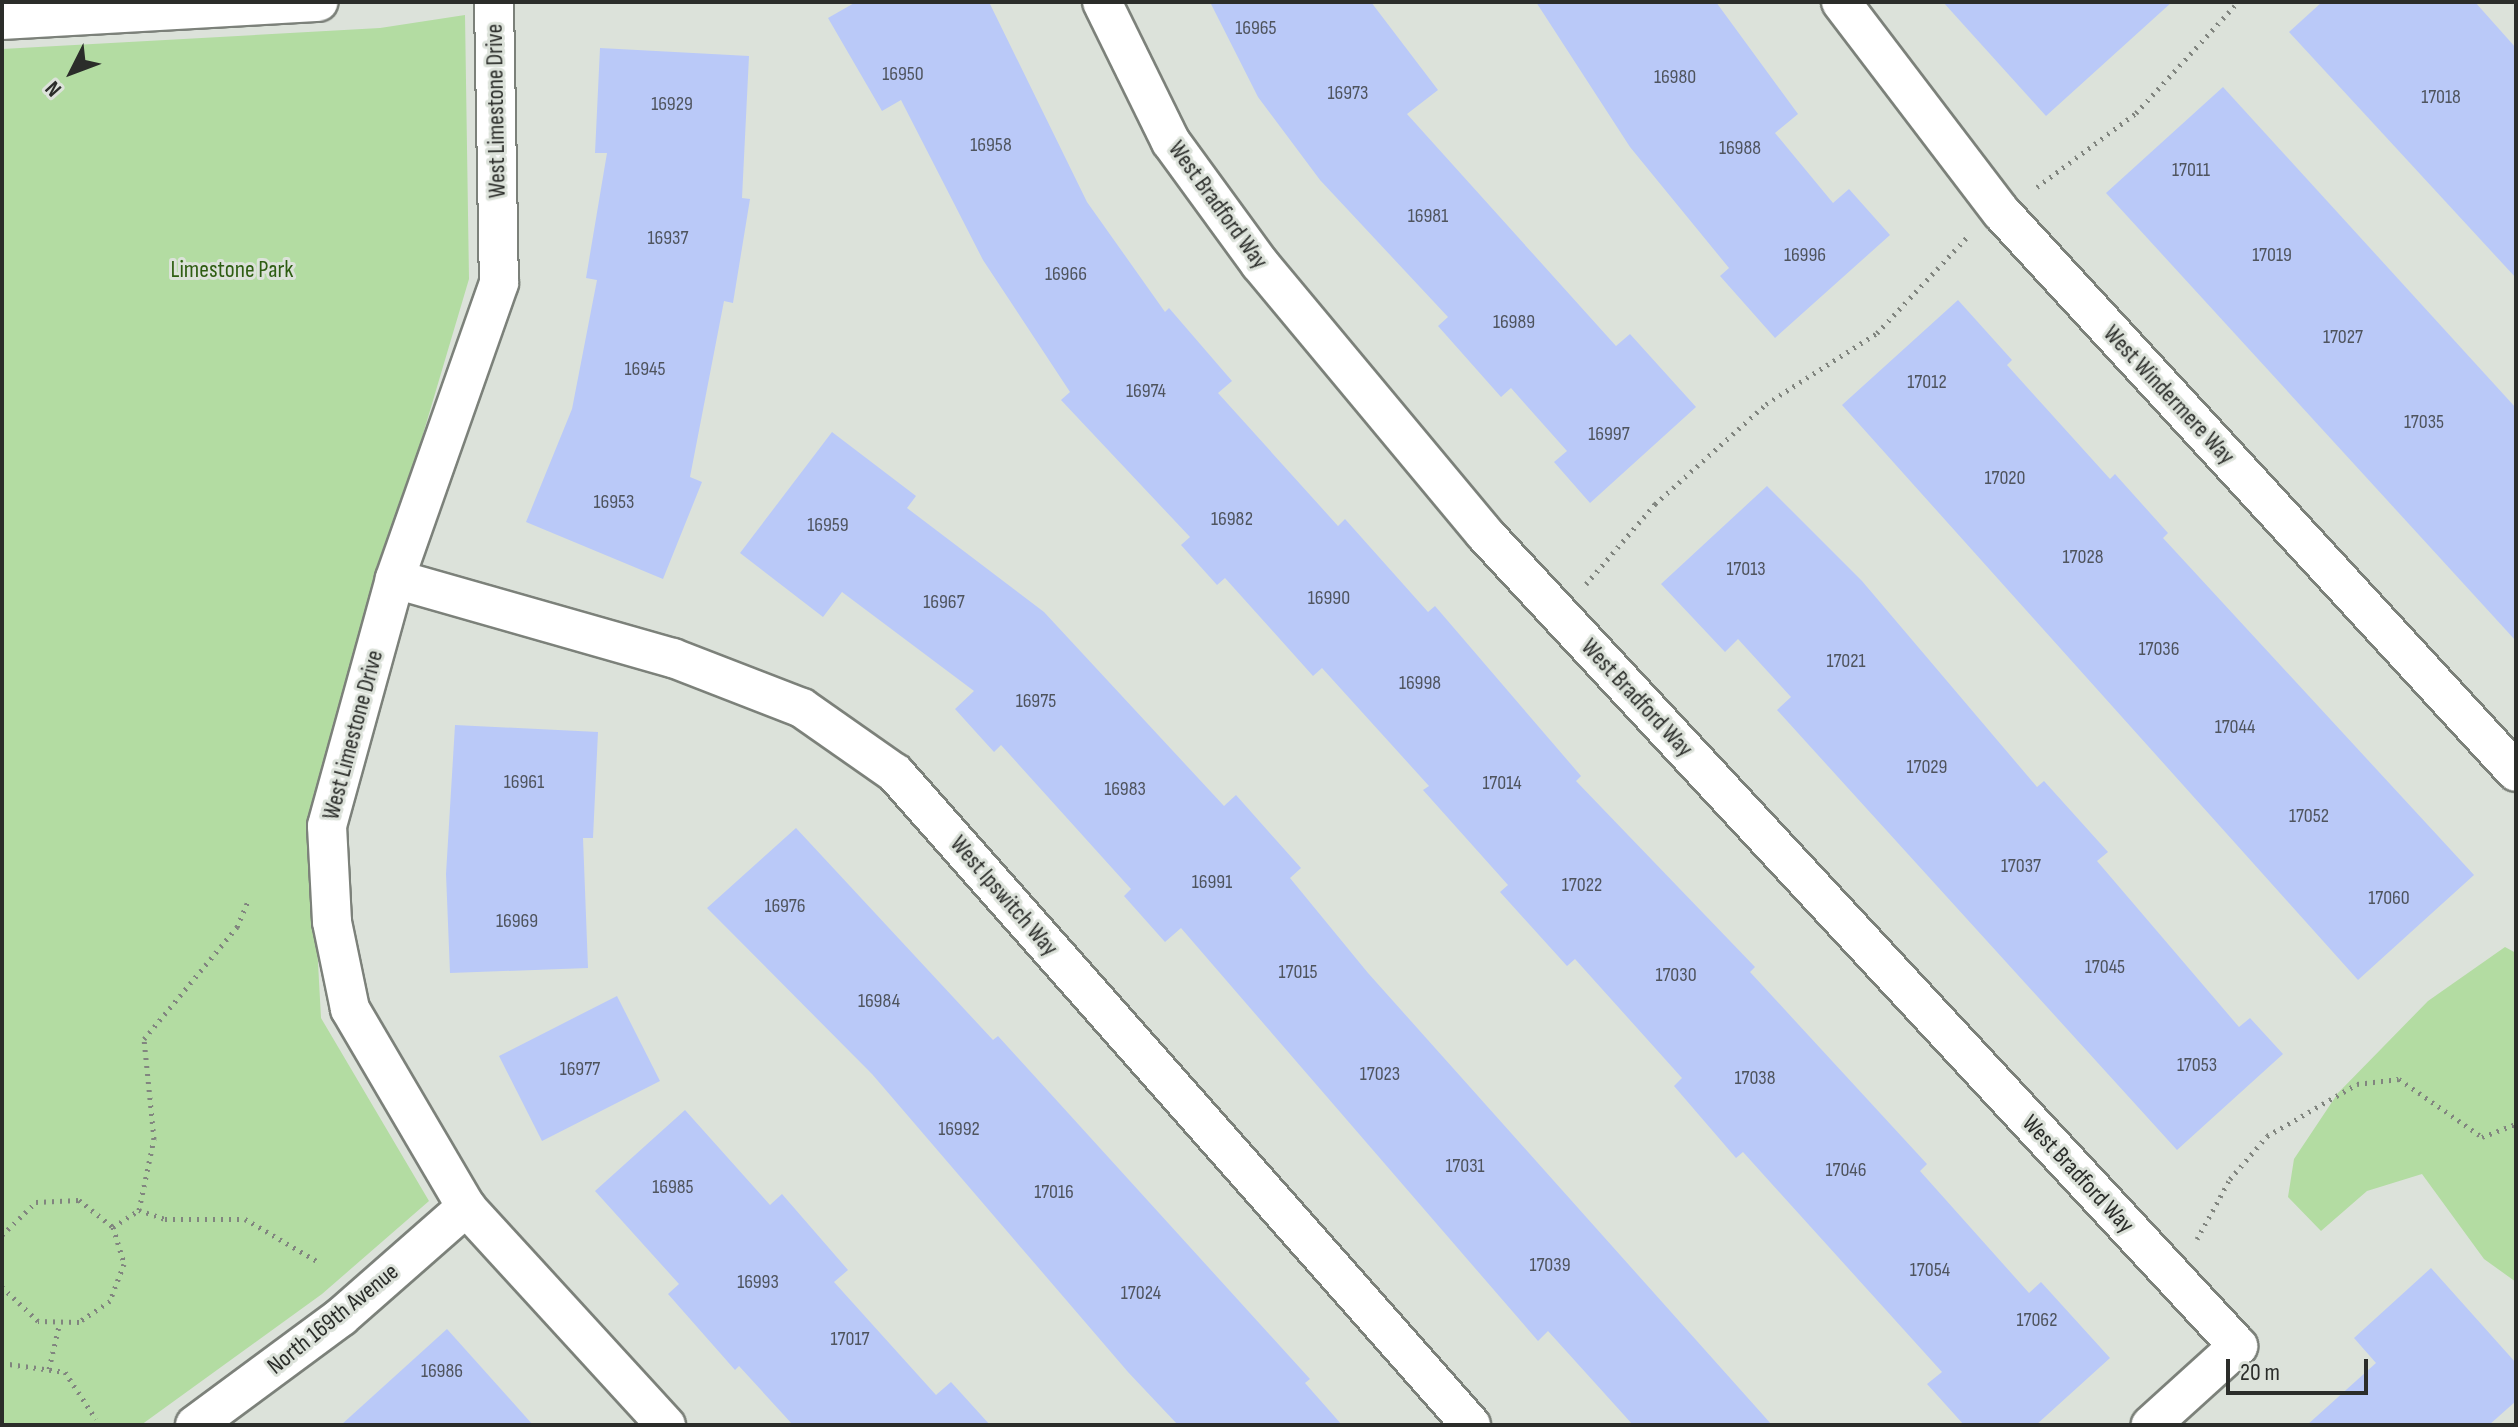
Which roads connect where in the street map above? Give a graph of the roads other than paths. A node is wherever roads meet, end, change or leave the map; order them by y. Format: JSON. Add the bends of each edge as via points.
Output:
{"nodes":[{"id":1,"x":318,"y":2,"type":"edge"},
{"id":2,"x":494,"y":2,"type":"edge"},
{"id":3,"x":1102,"y":2,"type":"edge"},
{"id":4,"x":1841,"y":2,"type":"edge"},
{"id":5,"x":2,"y":20,"type":"edge"},
{"id":6,"x":395,"y":579,"type":"junction"},
{"id":7,"x":2516,"y":772,"type":"edge"},
{"id":8,"x":466,"y":1207,"type":"junction"},
{"id":9,"x":195,"y":1425,"type":"edge"},
{"id":10,"x":666,"y":1425,"type":"edge"},
{"id":11,"x":1471,"y":1425,"type":"edge"},
{"id":12,"x":2151,"y":1425,"type":"edge"}],
"edges":[{"from":1,"to":5,"type":"street"},
{"from":2,"to":6,"type":"street","name":"West Limestone Drive","via":[[499,283]]},
{"from":3,"to":12,"type":"street","name":"West Bradford Way","via":[[1171,142],[1260,264],[1555,610],[2238,1346]]},
{"from":4,"to":7,"type":"street","name":"West Windermere Way","via":[[2002,213]]},
{"from":6,"to":8,"type":"street","name":"West Limestone Drive","via":[[327,826],[332,922],[350,1009]]},
{"from":6,"to":11,"type":"street","name":"West Ipswitch Way","via":[[673,658],[802,708],[895,773]]},
{"from":8,"to":9,"type":"street","name":"North 169th Avenue","via":[[341,1317]]},
{"from":8,"to":10,"type":"street","name":"West Limestone Drive"}]}
